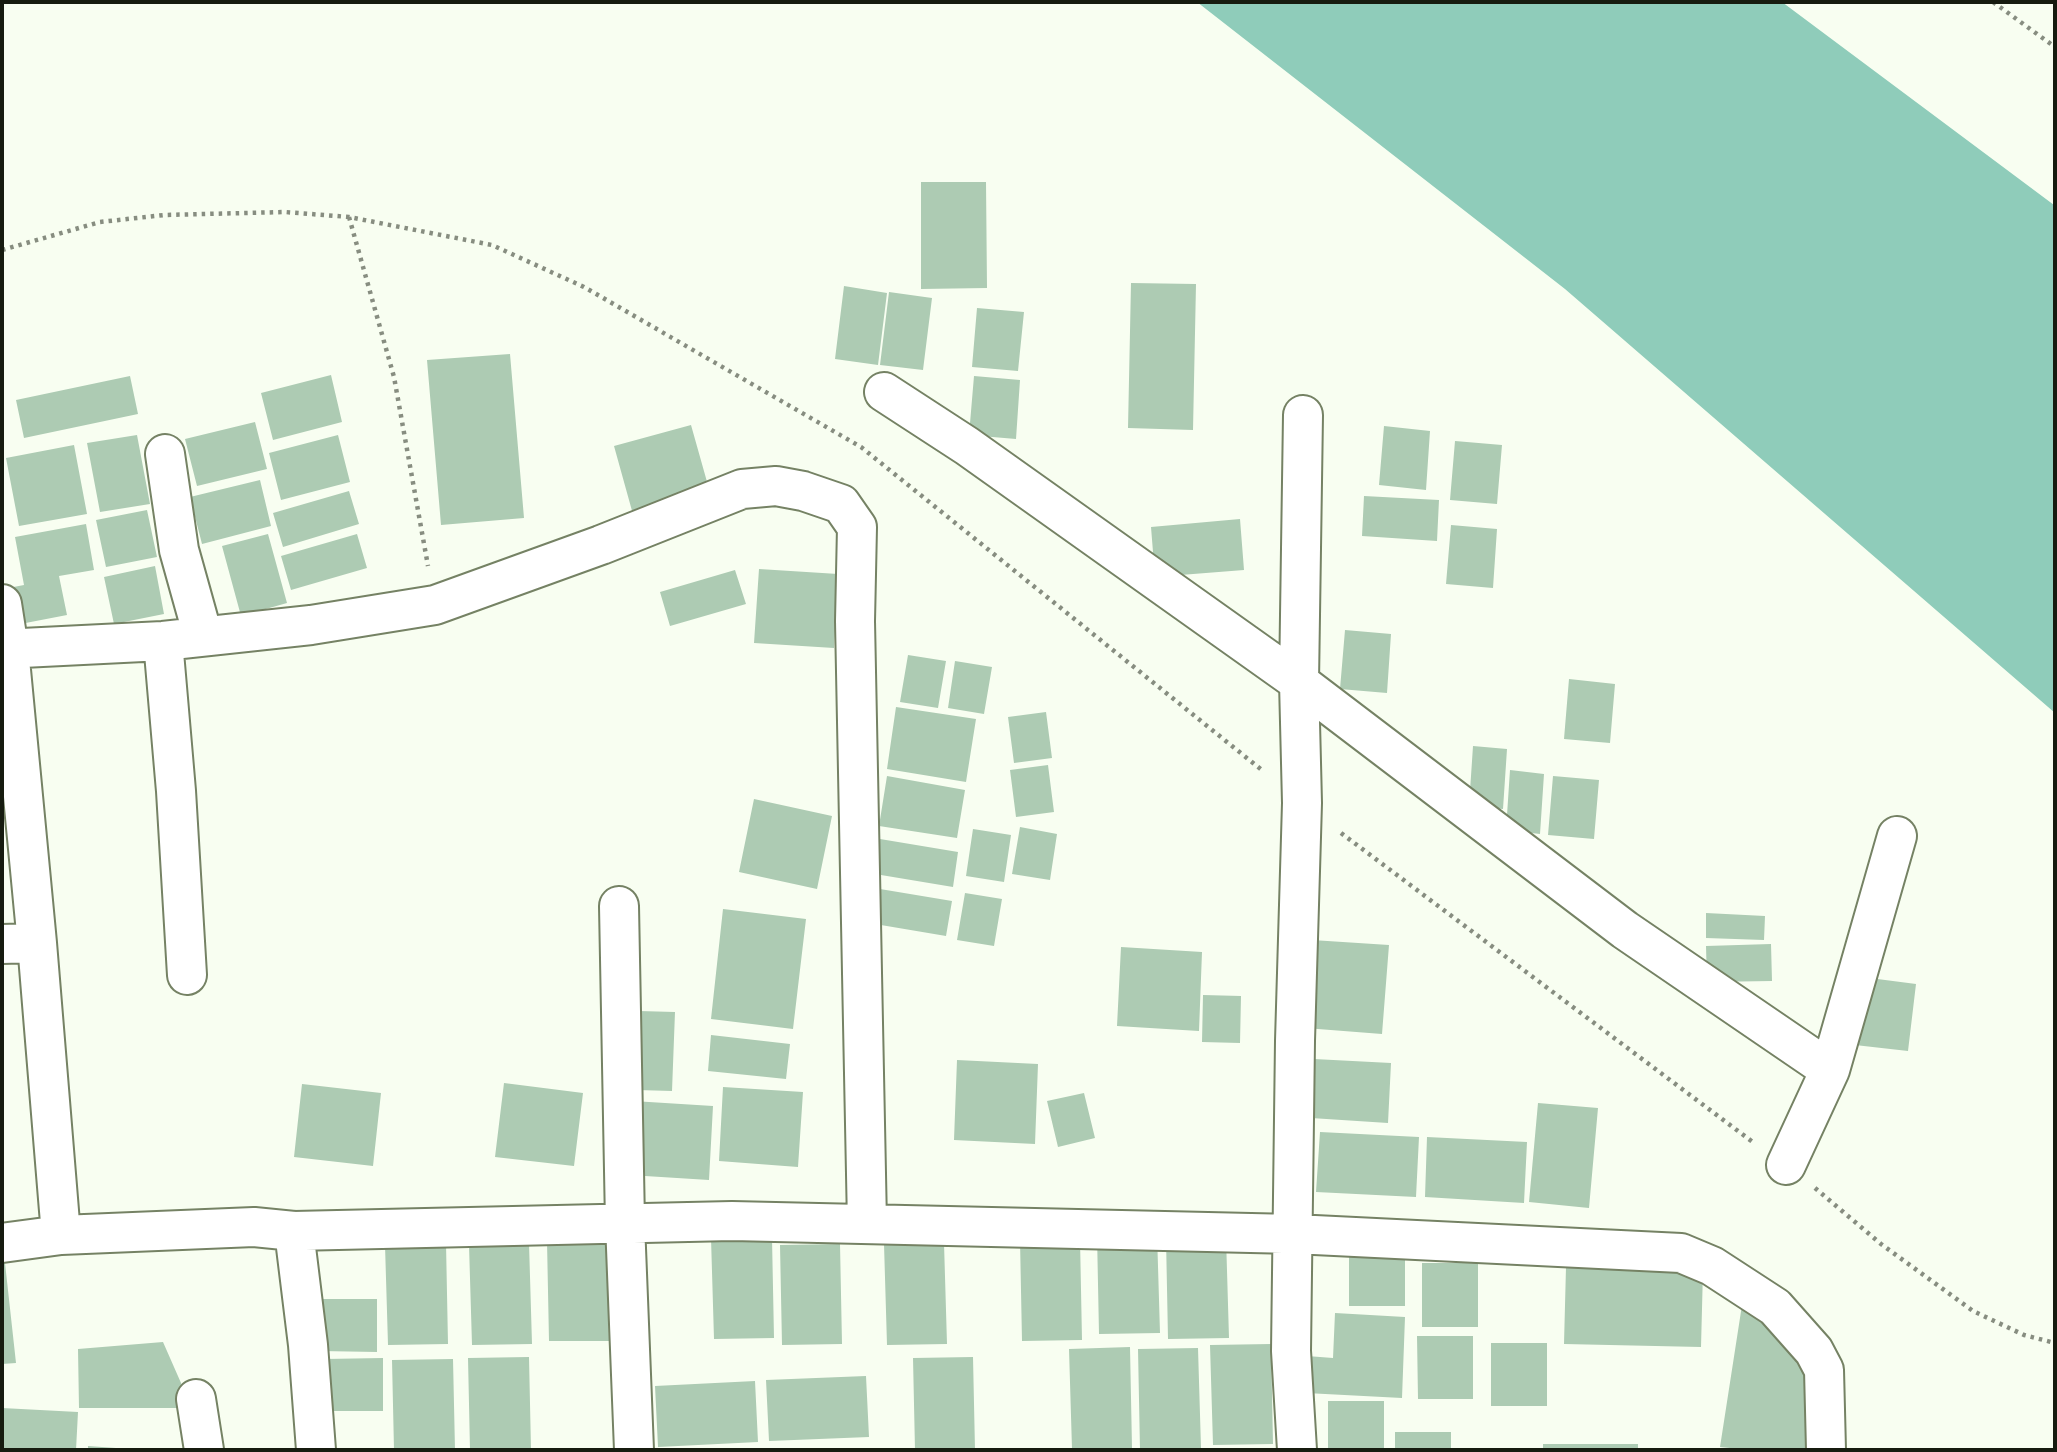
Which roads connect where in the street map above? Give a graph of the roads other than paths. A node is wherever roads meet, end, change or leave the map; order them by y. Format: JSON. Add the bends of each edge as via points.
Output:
{"nodes":[{"id":1,"x":884,"y":392,"type":"dead end"},
{"id":2,"x":1303,"y":415,"type":"dead end"},
{"id":3,"x":165,"y":454,"type":"dead end"},
{"id":4,"x":2,"y":604,"type":"edge"},
{"id":5,"x":203,"y":636,"type":"junction"},
{"id":6,"x":163,"y":641,"type":"junction"},
{"id":7,"x":5,"y":649,"type":"edge"},
{"id":8,"x":1299,"y":682,"type":"junction"},
{"id":9,"x":1897,"y":836,"type":"dead end"},
{"id":10,"x":619,"y":906,"type":"dead end"},
{"id":11,"x":19,"y":944,"type":"edge"},
{"id":12,"x":187,"y":975,"type":"dead end"},
{"id":13,"x":1830,"y":1070,"type":"junction"},
{"id":14,"x":1786,"y":1165,"type":"road end"},
{"id":15,"x":625,"y":1223,"type":"junction"},
{"id":16,"x":867,"y":1224,"type":"junction"},
{"id":17,"x":294,"y":1231,"type":"junction"},
{"id":18,"x":1294,"y":1234,"type":"junction"},
{"id":19,"x":61,"y":1235,"type":"junction"},
{"id":20,"x":2,"y":1243,"type":"edge"},
{"id":21,"x":196,"y":1399,"type":"dead end"},
{"id":22,"x":204,"y":1450,"type":"edge"},
{"id":23,"x":316,"y":1450,"type":"edge"},
{"id":24,"x":634,"y":1450,"type":"edge"},
{"id":25,"x":1297,"y":1450,"type":"edge"},
{"id":26,"x":1826,"y":1450,"type":"edge"}],
"edges":[{"from":1,"to":8,"type":"street"},
{"from":2,"to":8,"type":"street"},
{"from":3,"to":5,"type":"street","via":[[179,550]]},
{"from":4,"to":7,"type":"street"},
{"from":5,"to":6,"type":"street"},
{"from":5,"to":16,"type":"street","via":[[435,605],[742,489],[776,486],[841,504],[857,527]]},
{"from":6,"to":7,"type":"street"},
{"from":6,"to":12,"type":"street"},
{"from":7,"to":11,"type":"street"},
{"from":8,"to":13,"type":"street","via":[[1625,930]]},
{"from":8,"to":18,"type":"street","via":[[1302,803]]},
{"from":9,"to":13,"type":"street"},
{"from":10,"to":15,"type":"street"},
{"from":11,"to":19,"type":"street"},
{"from":13,"to":14,"type":"street"},
{"from":15,"to":16,"type":"street"},
{"from":15,"to":17,"type":"street"},
{"from":15,"to":24,"type":"street"},
{"from":16,"to":18,"type":"street"},
{"from":17,"to":19,"type":"street","via":[[254,1227]]},
{"from":17,"to":23,"type":"street"},
{"from":18,"to":25,"type":"street","via":[[1291,1351]]},
{"from":18,"to":26,"type":"street","via":[[1693,1256],[1775,1307],[1814,1351],[1824,1370]]},
{"from":19,"to":20,"type":"street"},
{"from":21,"to":22,"type":"street"}]}
